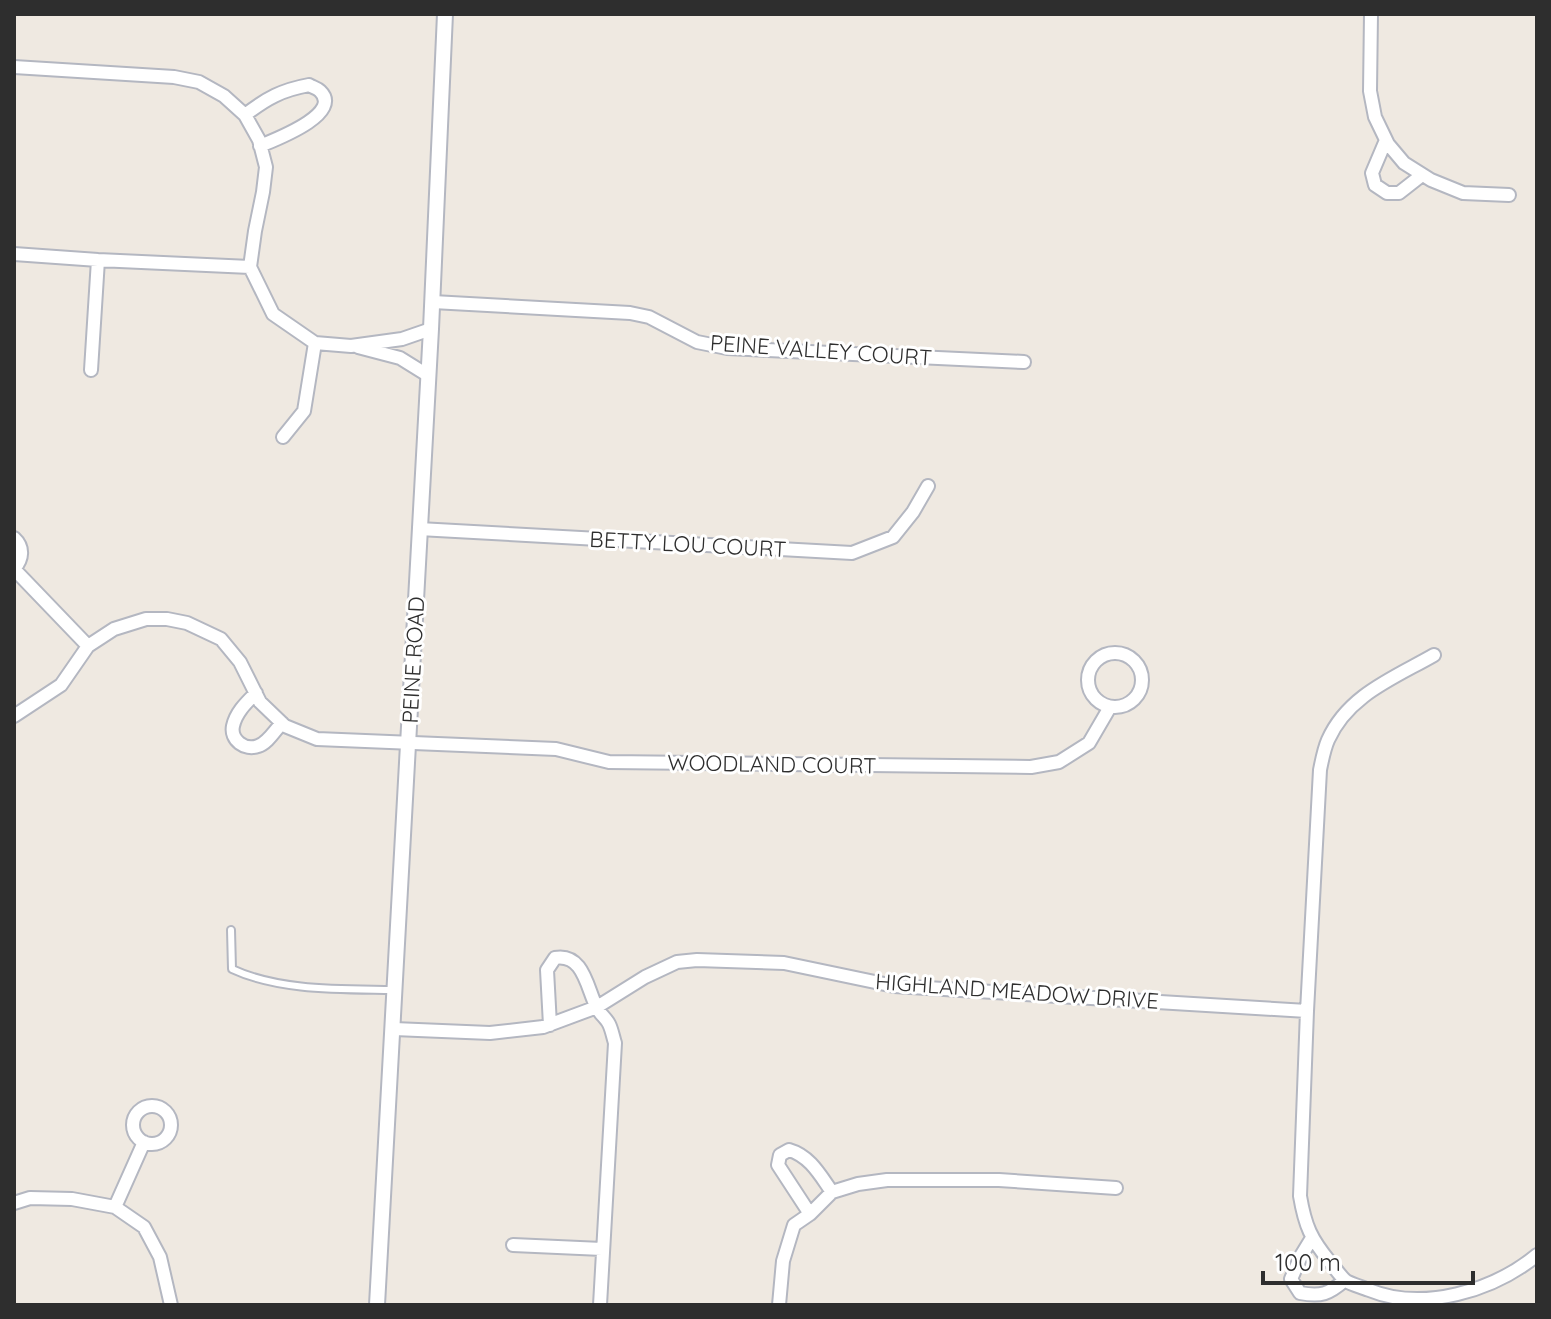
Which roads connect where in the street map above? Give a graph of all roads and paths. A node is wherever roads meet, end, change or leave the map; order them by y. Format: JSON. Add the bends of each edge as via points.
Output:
{"nodes":[{"id":1,"x":445,"y":14,"type":"edge"},
{"id":2,"x":1371,"y":14,"type":"edge"},
{"id":3,"x":14,"y":67,"type":"edge"},
{"id":4,"x":245,"y":115,"type":"junction"},
{"id":5,"x":1386,"y":140,"type":"junction"},
{"id":6,"x":260,"y":146,"type":"junction"},
{"id":7,"x":1422,"y":175,"type":"junction"},
{"id":8,"x":1509,"y":195,"type":"dead end"},
{"id":9,"x":14,"y":254,"type":"edge"},
{"id":10,"x":98,"y":260,"type":"junction"},
{"id":11,"x":250,"y":267,"type":"junction"},
{"id":12,"x":433,"y":302,"type":"junction"},
{"id":13,"x":431,"y":329,"type":"junction"},
{"id":14,"x":315,"y":343,"type":"junction"},
{"id":15,"x":351,"y":346,"type":"junction"},
{"id":16,"x":1024,"y":362,"type":"dead end"},
{"id":17,"x":91,"y":370,"type":"dead end"},
{"id":18,"x":429,"y":376,"type":"junction"},
{"id":19,"x":283,"y":437,"type":"dead end"},
{"id":20,"x":928,"y":486,"type":"dead end"},
{"id":21,"x":419,"y":529,"type":"junction"},
{"id":22,"x":14,"y":538,"type":"edge"},
{"id":23,"x":14,"y":569,"type":"edge"},
{"id":24,"x":88,"y":646,"type":"junction"},
{"id":25,"x":1434,"y":655,"type":"dead end"},
{"id":26,"x":256,"y":693,"type":"junction"},
{"id":27,"x":1110,"y":707,"type":"junction"},
{"id":28,"x":14,"y":716,"type":"edge"},
{"id":29,"x":282,"y":723,"type":"junction"},
{"id":30,"x":409,"y":744,"type":"junction"},
{"id":31,"x":231,"y":930,"type":"dead end"},
{"id":32,"x":396,"y":990,"type":"junction"},
{"id":33,"x":597,"y":1007,"type":"junction"},
{"id":34,"x":1307,"y":1011,"type":"junction"},
{"id":35,"x":550,"y":1025,"type":"junction"},
{"id":36,"x":394,"y":1029,"type":"junction"},
{"id":37,"x":144,"y":1142,"type":"dead end"},
{"id":38,"x":1116,"y":1188,"type":"dead end"},
{"id":39,"x":832,"y":1192,"type":"junction"},
{"id":40,"x":14,"y":1203,"type":"edge"},
{"id":41,"x":115,"y":1207,"type":"junction"},
{"id":42,"x":810,"y":1214,"type":"junction"},
{"id":43,"x":1312,"y":1238,"type":"junction"},
{"id":44,"x":513,"y":1245,"type":"dead end"},
{"id":45,"x":602,"y":1249,"type":"junction"},
{"id":46,"x":1537,"y":1255,"type":"edge"},
{"id":47,"x":1345,"y":1280,"type":"junction"},
{"id":48,"x":171,"y":1305,"type":"edge"},
{"id":49,"x":377,"y":1305,"type":"edge"},
{"id":50,"x":600,"y":1305,"type":"edge"},
{"id":51,"x":779,"y":1305,"type":"edge"}],
"edges":[{"from":1,"to":12,"type":"street","name":"PEINE ROAD"},
{"from":2,"to":5,"type":"street","via":[[1370,91]]},
{"from":3,"to":4,"type":"street","via":[[199,82]]},
{"from":4,"to":6,"type":"street"},
{"from":4,"to":6,"type":"street","via":[[287,89],[309,85],[325,99],[309,122]]},
{"from":5,"to":7,"type":"street"},
{"from":5,"to":7,"type":"street","via":[[1372,173],[1375,185],[1399,193]]},
{"from":6,"to":11,"type":"street","via":[[266,167]]},
{"from":7,"to":8,"type":"street","via":[[1463,193]]},
{"from":9,"to":10,"type":"street"},
{"from":10,"to":11,"type":"street"},
{"from":10,"to":17,"type":"street"},
{"from":11,"to":14,"type":"street","via":[[273,314]]},
{"from":12,"to":13,"type":"street","name":"PEINE ROAD"},
{"from":12,"to":16,"type":"street","name":"PEINE VALLEY COURT","via":[[630,313],[697,342],[727,348]]},
{"from":13,"to":15,"type":"street"},
{"from":13,"to":18,"type":"street","name":"PEINE ROAD"},
{"from":14,"to":15,"type":"street"},
{"from":14,"to":19,"type":"street","via":[[304,411]]},
{"from":15,"to":18,"type":"street","via":[[400,358]]},
{"from":18,"to":21,"type":"street","name":"PEINE ROAD"},
{"from":20,"to":21,"type":"street","name":"BETTY LOU COURT","via":[[893,537],[852,553]]},
{"from":21,"to":30,"type":"street","name":"PEINE ROAD"},
{"from":22,"to":23,"type":"street","via":[[22,555]]},
{"from":23,"to":24,"type":"street"},
{"from":24,"to":26,"type":"street","via":[[114,629],[146,619],[187,623],[232,650]]},
{"from":24,"to":28,"type":"street","via":[[61,685]]},
{"from":25,"to":34,"type":"street","via":[[1347,709],[1326,743],[1320,770]]},
{"from":26,"to":29,"type":"street"},
{"from":26,"to":29,"type":"street","via":[[232,727],[237,742],[245,747],[263,744]]},
{"from":27,"to":27,"type":"street","name":"WOODLAND COURT","via":[[1131,703],[1142,685],[1138,665],[1121,653],[1100,658],[1088,675],[1093,696]]},
{"from":27,"to":30,"type":"street","name":"WOODLAND COURT","via":[[1089,743],[1059,762],[1031,767],[609,762],[556,749]]},
{"from":29,"to":30,"type":"street","name":"WOODLAND COURT","via":[[317,739]]},
{"from":30,"to":32,"type":"street","name":"PEINE ROAD"},
{"from":31,"to":32,"type":"lane","via":[[232,969],[250,977]]},
{"from":32,"to":36,"type":"street","name":"PEINE ROAD"},
{"from":33,"to":34,"type":"street","name":"HIGHLAND MEADOW DRIVE","via":[[677,962],[716,960],[784,963],[894,986]]},
{"from":33,"to":35,"type":"street","name":"HIGHLAND MEADOW DRIVE"},
{"from":33,"to":35,"type":"street","via":[[585,974],[570,958],[555,958],[547,970]]},
{"from":33,"to":45,"type":"street","via":[[615,1043]]},
{"from":34,"to":43,"type":"street","via":[[1300,1196]]},
{"from":35,"to":36,"type":"street","name":"HIGHLAND MEADOW DRIVE","via":[[490,1033]]},
{"from":36,"to":49,"type":"street","name":"PEINE ROAD"},
{"from":37,"to":41,"type":"street"},
{"from":38,"to":39,"type":"street","via":[[887,1180]]},
{"from":39,"to":42,"type":"street"},
{"from":39,"to":42,"type":"street","via":[[799,1153],[789,1150],[780,1155],[778,1165]]},
{"from":40,"to":41,"type":"street","via":[[72,1199]]},
{"from":41,"to":48,"type":"street","via":[[144,1227],[160,1257]]},
{"from":42,"to":51,"type":"street","via":[[794,1225],[783,1261]]},
{"from":43,"to":47,"type":"street"},
{"from":43,"to":47,"type":"street","via":[[1291,1279],[1295,1288],[1320,1295]]},
{"from":44,"to":45,"type":"street"},
{"from":45,"to":50,"type":"street"},
{"from":46,"to":47,"type":"street","via":[[1494,1281],[1419,1300],[1385,1297]]}]}
